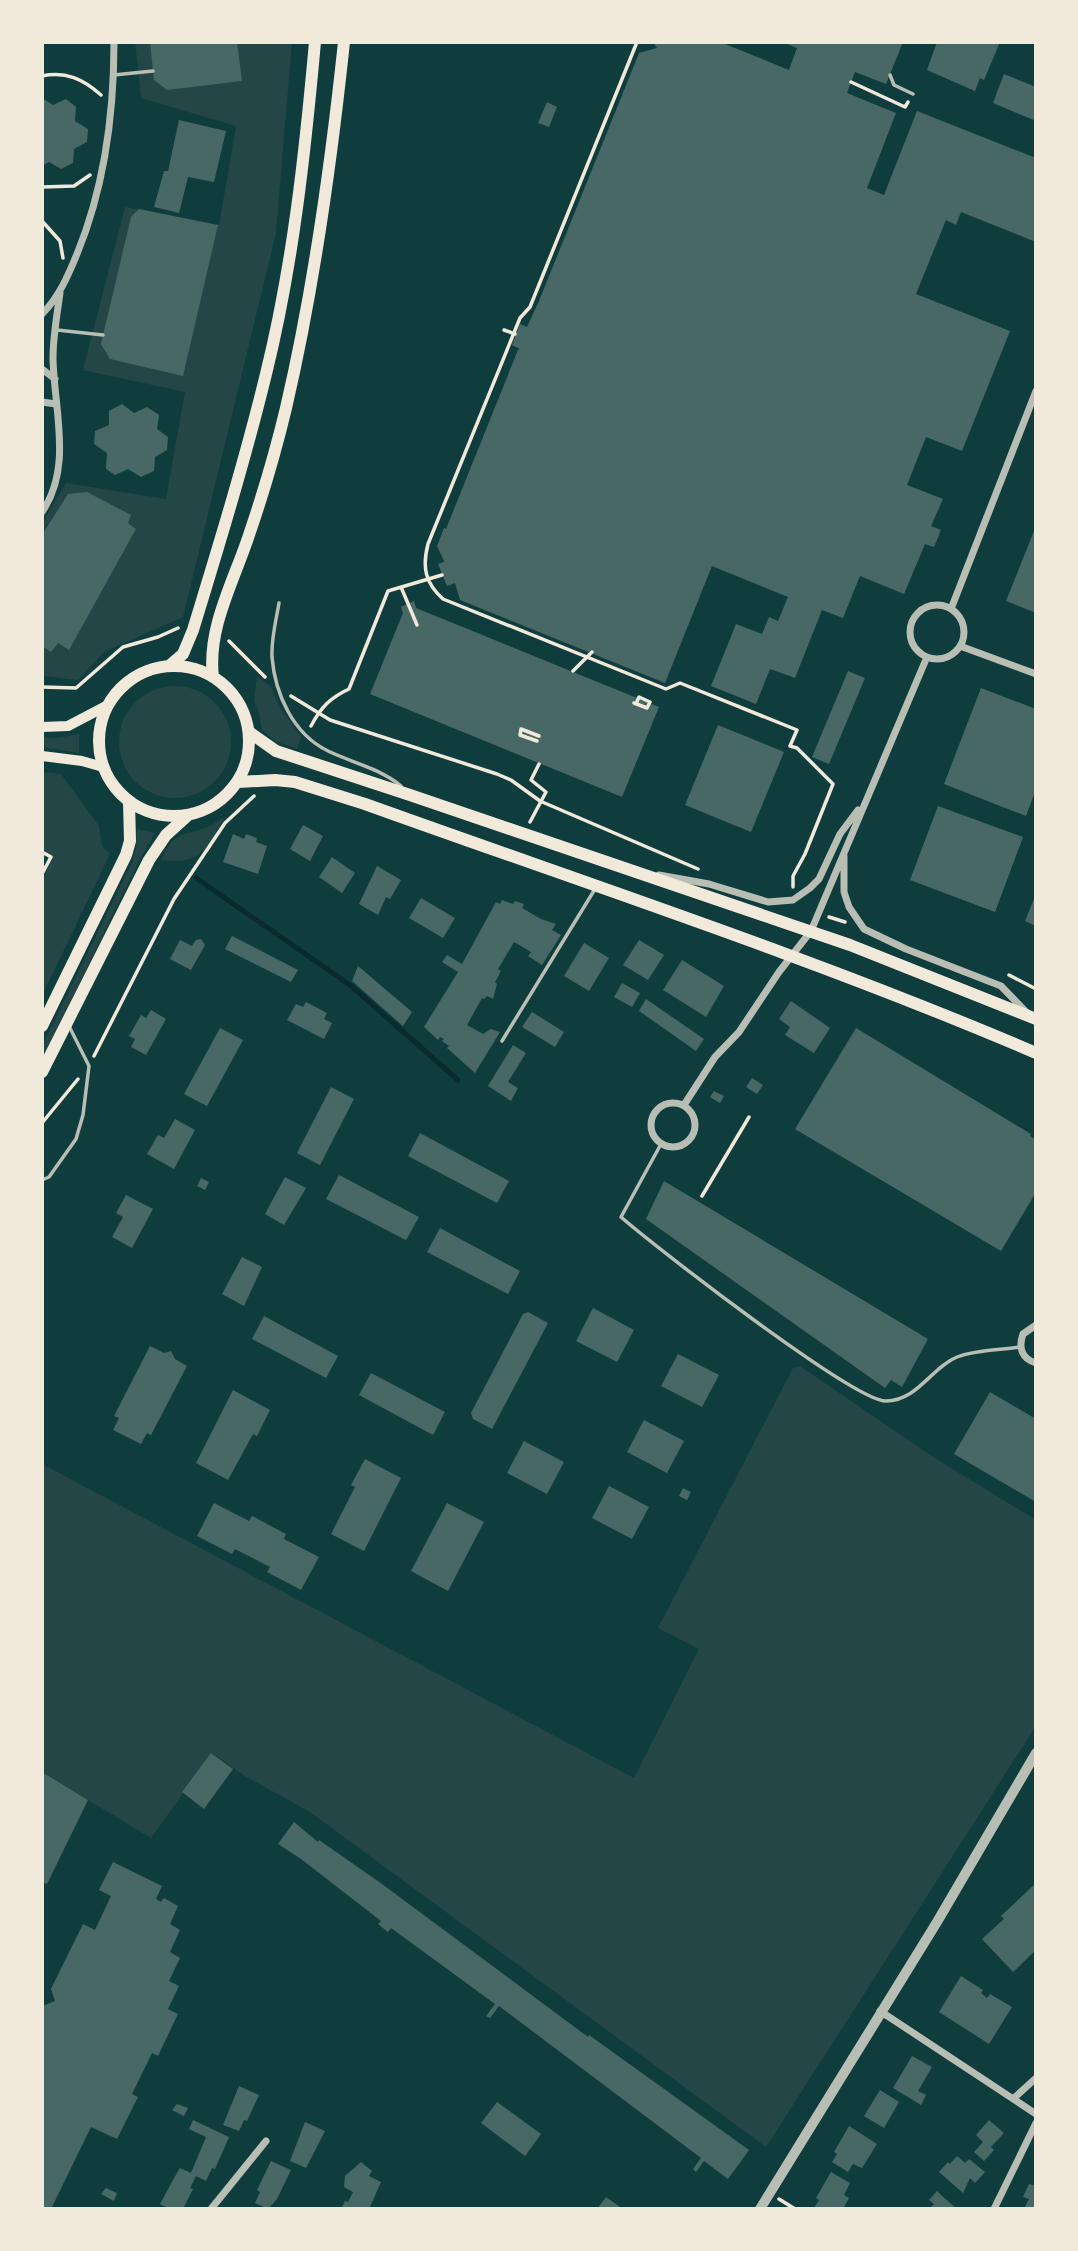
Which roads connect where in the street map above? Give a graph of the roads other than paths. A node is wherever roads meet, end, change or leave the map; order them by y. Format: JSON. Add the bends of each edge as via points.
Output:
{"nodes":[{"id":1,"x":114,"y":42,"type":"edge"},
{"id":2,"x":315,"y":42,"type":"edge"},
{"id":3,"x":344,"y":42,"type":"edge"},
{"id":4,"x":153,"y":71,"type":"dead end"},
{"id":5,"x":114,"y":75,"type":"junction"},
{"id":6,"x":890,"y":75,"type":"dead end"},
{"id":7,"x":913,"y":94,"type":"road end"},
{"id":8,"x":61,"y":291,"type":"junction"},
{"id":9,"x":42,"y":314,"type":"edge"},
{"id":10,"x":55,"y":329,"type":"junction"},
{"id":11,"x":103,"y":335,"type":"dead end"},
{"id":12,"x":42,"y":369,"type":"edge"},
{"id":13,"x":55,"y":379,"type":"junction"},
{"id":14,"x":1036,"y":391,"type":"edge"},
{"id":15,"x":42,"y":402,"type":"edge"},
{"id":16,"x":56,"y":404,"type":"junction"},
{"id":17,"x":42,"y":512,"type":"edge"},
{"id":18,"x":279,"y":603,"type":"dead end"},
{"id":19,"x":951,"y":609,"type":"junction"},
{"id":20,"x":960,"y":646,"type":"junction"},
{"id":21,"x":927,"y":657,"type":"junction"},
{"id":22,"x":169,"y":666,"type":"junction"},
{"id":23,"x":1036,"y":674,"type":"edge"},
{"id":24,"x":213,"y":677,"type":"junction"},
{"id":25,"x":108,"y":705,"type":"junction"},
{"id":26,"x":42,"y":727,"type":"edge"},
{"id":27,"x":249,"y":732,"type":"junction"},
{"id":28,"x":42,"y":756,"type":"edge"},
{"id":29,"x":103,"y":767,"type":"junction"},
{"id":30,"x":238,"y":782,"type":"junction"},
{"id":31,"x":410,"y":795,"type":"junction"},
{"id":32,"x":129,"y":802,"type":"junction"},
{"id":33,"x":865,"y":802,"type":"junction"},
{"id":34,"x":187,"y":816,"type":"junction"},
{"id":35,"x":844,"y":852,"type":"junction"},
{"id":36,"x":630,"y":870,"type":"junction"},
{"id":37,"x":596,"y":887,"type":"junction"},
{"id":38,"x":811,"y":931,"type":"junction"},
{"id":39,"x":791,"y":957,"type":"junction"},
{"id":40,"x":1033,"y":1017,"type":"edge"},
{"id":41,"x":67,"y":1023,"type":"junction"},
{"id":42,"x":42,"y":1026,"type":"edge"},
{"id":43,"x":502,"y":1041,"type":"dead end"},
{"id":44,"x":1036,"y":1053,"type":"edge"},
{"id":45,"x":42,"y":1072,"type":"edge"},
{"id":46,"x":684,"y":1105,"type":"junction"},
{"id":47,"x":661,"y":1144,"type":"junction"},
{"id":48,"x":42,"y":1180,"type":"edge"},
{"id":49,"x":1036,"y":1325,"type":"edge"},
{"id":50,"x":1020,"y":1347,"type":"junction"},
{"id":51,"x":1036,"y":1363,"type":"edge"},
{"id":52,"x":1036,"y":1753,"type":"edge"},
{"id":53,"x":880,"y":2011,"type":"junction"},
{"id":54,"x":1036,"y":2078,"type":"edge"},
{"id":55,"x":1013,"y":2099,"type":"junction"},
{"id":56,"x":1036,"y":2114,"type":"edge"},
{"id":57,"x":1036,"y":2123,"type":"edge"},
{"id":58,"x":266,"y":2141,"type":"dead end"},
{"id":59,"x":211,"y":2209,"type":"edge"},
{"id":60,"x":760,"y":2209,"type":"edge"},
{"id":61,"x":994,"y":2209,"type":"edge"}],
"edges":[{"from":1,"to":5,"type":"street"},
{"from":2,"to":22,"type":"main road","via":[[304,164],[267,372],[193,629],[183,654]]},
{"from":3,"to":24,"type":"main road","via":[[313,272],[286,409],[214,635]]},
{"from":4,"to":5,"type":"lane"},
{"from":5,"to":8,"type":"street","via":[[104,167],[87,228]]},
{"from":6,"to":7,"type":"lane","via":[[894,85]]},
{"from":8,"to":9,"type":"street"},
{"from":8,"to":10,"type":"street"},
{"from":10,"to":11,"type":"lane"},
{"from":10,"to":13,"type":"street"},
{"from":12,"to":13,"type":"street"},
{"from":13,"to":16,"type":"street"},
{"from":14,"to":19,"type":"street"},
{"from":15,"to":16,"type":"street"},
{"from":16,"to":17,"type":"street","via":[[59,468]]},
{"from":18,"to":31,"type":"lane","via":[[272,642],[276,685],[292,718],[315,743],[379,770]]},
{"from":19,"to":20,"type":"street","via":[[962,621]]},
{"from":19,"to":21,"type":"street","via":[[929,606],[912,620],[911,641]]},
{"from":20,"to":21,"type":"street","via":[[945,658]]},
{"from":20,"to":23,"type":"street"},
{"from":21,"to":33,"type":"street"},
{"from":22,"to":24,"type":"main road"},
{"from":22,"to":25,"type":"main road","via":[[123,685]]},
{"from":24,"to":27,"type":"main road","via":[[239,703]]},
{"from":25,"to":26,"type":"main road","via":[[68,726]]},
{"from":25,"to":29,"type":"main road","via":[[99,740]]},
{"from":27,"to":30,"type":"main road","via":[[248,758]]},
{"from":27,"to":31,"type":"main road","via":[[276,751]]},
{"from":28,"to":29,"type":"main road"},
{"from":29,"to":32,"type":"main road","via":[[117,792]]},
{"from":30,"to":34,"type":"main road","via":[[216,804]]},
{"from":30,"to":37,"type":"main road","via":[[295,782]]},
{"from":31,"to":36,"type":"main road"},
{"from":32,"to":34,"type":"main road","via":[[157,815]]},
{"from":32,"to":42,"type":"main road","via":[[126,855]]},
{"from":33,"to":35,"type":"street"},
{"from":33,"to":36,"type":"street","via":[[840,834],[819,879],[793,900],[768,902],[709,884]]},
{"from":34,"to":41,"type":"main road","via":[[149,860]]},
{"from":35,"to":38,"type":"street"},
{"from":35,"to":40,"type":"street","via":[[844,891],[864,929],[1001,986]]},
{"from":36,"to":38,"type":"main road"},
{"from":37,"to":39,"type":"main road"},
{"from":37,"to":43,"type":"lane"},
{"from":38,"to":39,"type":"street"},
{"from":38,"to":40,"type":"main road"},
{"from":39,"to":44,"type":"main road"},
{"from":39,"to":46,"type":"street"},
{"from":41,"to":45,"type":"main road"},
{"from":41,"to":48,"type":"lane","via":[[89,1066],[83,1115],[76,1139]]},
{"from":46,"to":47,"type":"street","via":[[669,1103],[656,1111],[652,1132]]},
{"from":46,"to":47,"type":"street","via":[[693,1114],[693,1136],[675,1148]]},
{"from":47,"to":50,"type":"lane","via":[[621,1217],[866,1395],[886,1401],[906,1396],[958,1357]]},
{"from":49,"to":50,"type":"street","via":[[1023,1334]]},
{"from":50,"to":51,"type":"street","via":[[1027,1359]]},
{"from":52,"to":53,"type":"street"},
{"from":53,"to":55,"type":"street"},
{"from":53,"to":60,"type":"street"},
{"from":54,"to":55,"type":"street"},
{"from":55,"to":56,"type":"street"},
{"from":57,"to":61,"type":"street"},
{"from":58,"to":59,"type":"street"}]}
